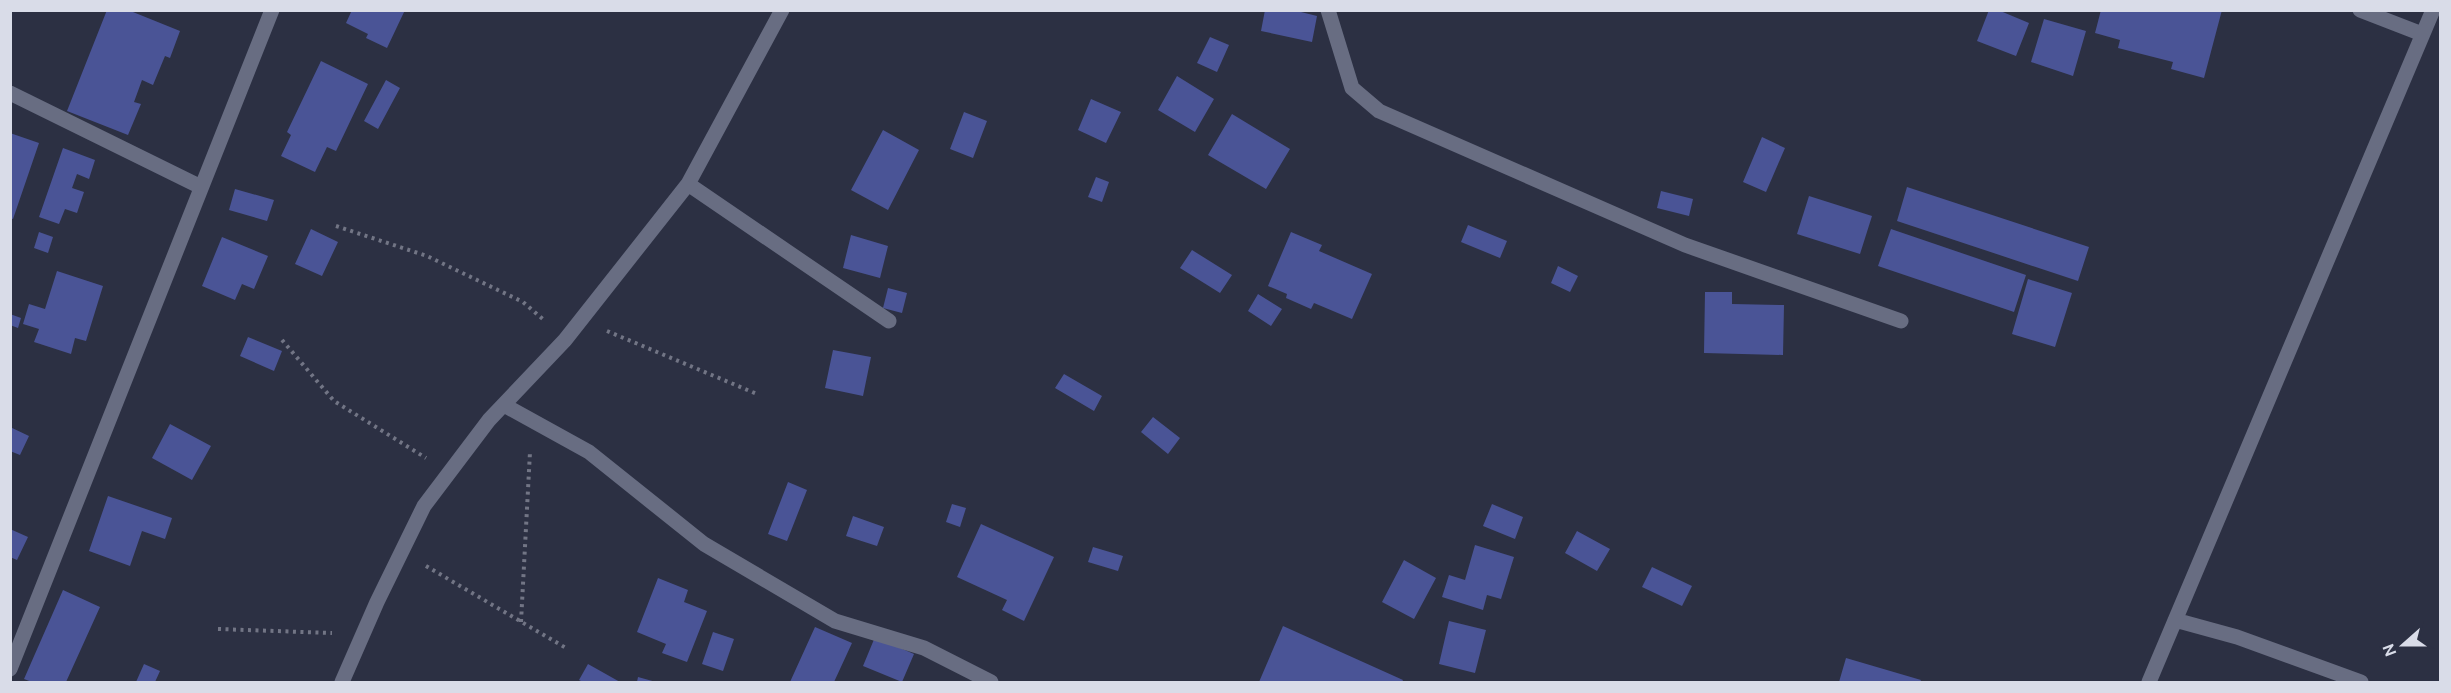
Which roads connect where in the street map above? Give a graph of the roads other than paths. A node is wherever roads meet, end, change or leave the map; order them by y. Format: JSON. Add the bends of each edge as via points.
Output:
{"nodes":[{"id":1,"x":272,"y":10,"type":"edge"},
{"id":2,"x":782,"y":10,"type":"edge"},
{"id":3,"x":1328,"y":10,"type":"edge"},
{"id":4,"x":2361,"y":10,"type":"edge"},
{"id":5,"x":2433,"y":10,"type":"edge"},
{"id":6,"x":2422,"y":34,"type":"junction"},
{"id":7,"x":10,"y":93,"type":"edge"},
{"id":8,"x":688,"y":184,"type":"junction"},
{"id":9,"x":201,"y":187,"type":"junction"},
{"id":10,"x":889,"y":321,"type":"dead end"},
{"id":11,"x":1901,"y":321,"type":"dead end"},
{"id":12,"x":504,"y":405,"type":"junction"},
{"id":13,"x":2175,"y":620,"type":"junction"},
{"id":14,"x":10,"y":669,"type":"edge"},
{"id":15,"x":342,"y":682,"type":"edge"},
{"id":16,"x":991,"y":682,"type":"edge"},
{"id":17,"x":2149,"y":682,"type":"edge"},
{"id":18,"x":2361,"y":682,"type":"edge"}],
"edges":[{"from":1,"to":9,"type":"street"},
{"from":2,"to":8,"type":"street"},
{"from":3,"to":11,"type":"street","via":[[1352,88],[1379,111],[1684,245]]},
{"from":4,"to":6,"type":"street"},
{"from":5,"to":6,"type":"street"},
{"from":6,"to":13,"type":"street"},
{"from":7,"to":9,"type":"street"},
{"from":8,"to":10,"type":"street"},
{"from":8,"to":12,"type":"street","via":[[566,340]]},
{"from":9,"to":14,"type":"street"},
{"from":12,"to":15,"type":"street","via":[[424,506]]},
{"from":12,"to":16,"type":"street","via":[[589,452],[704,544],[835,621],[924,648]]},
{"from":13,"to":17,"type":"street"},
{"from":13,"to":18,"type":"street","via":[[2237,637]]}]}
